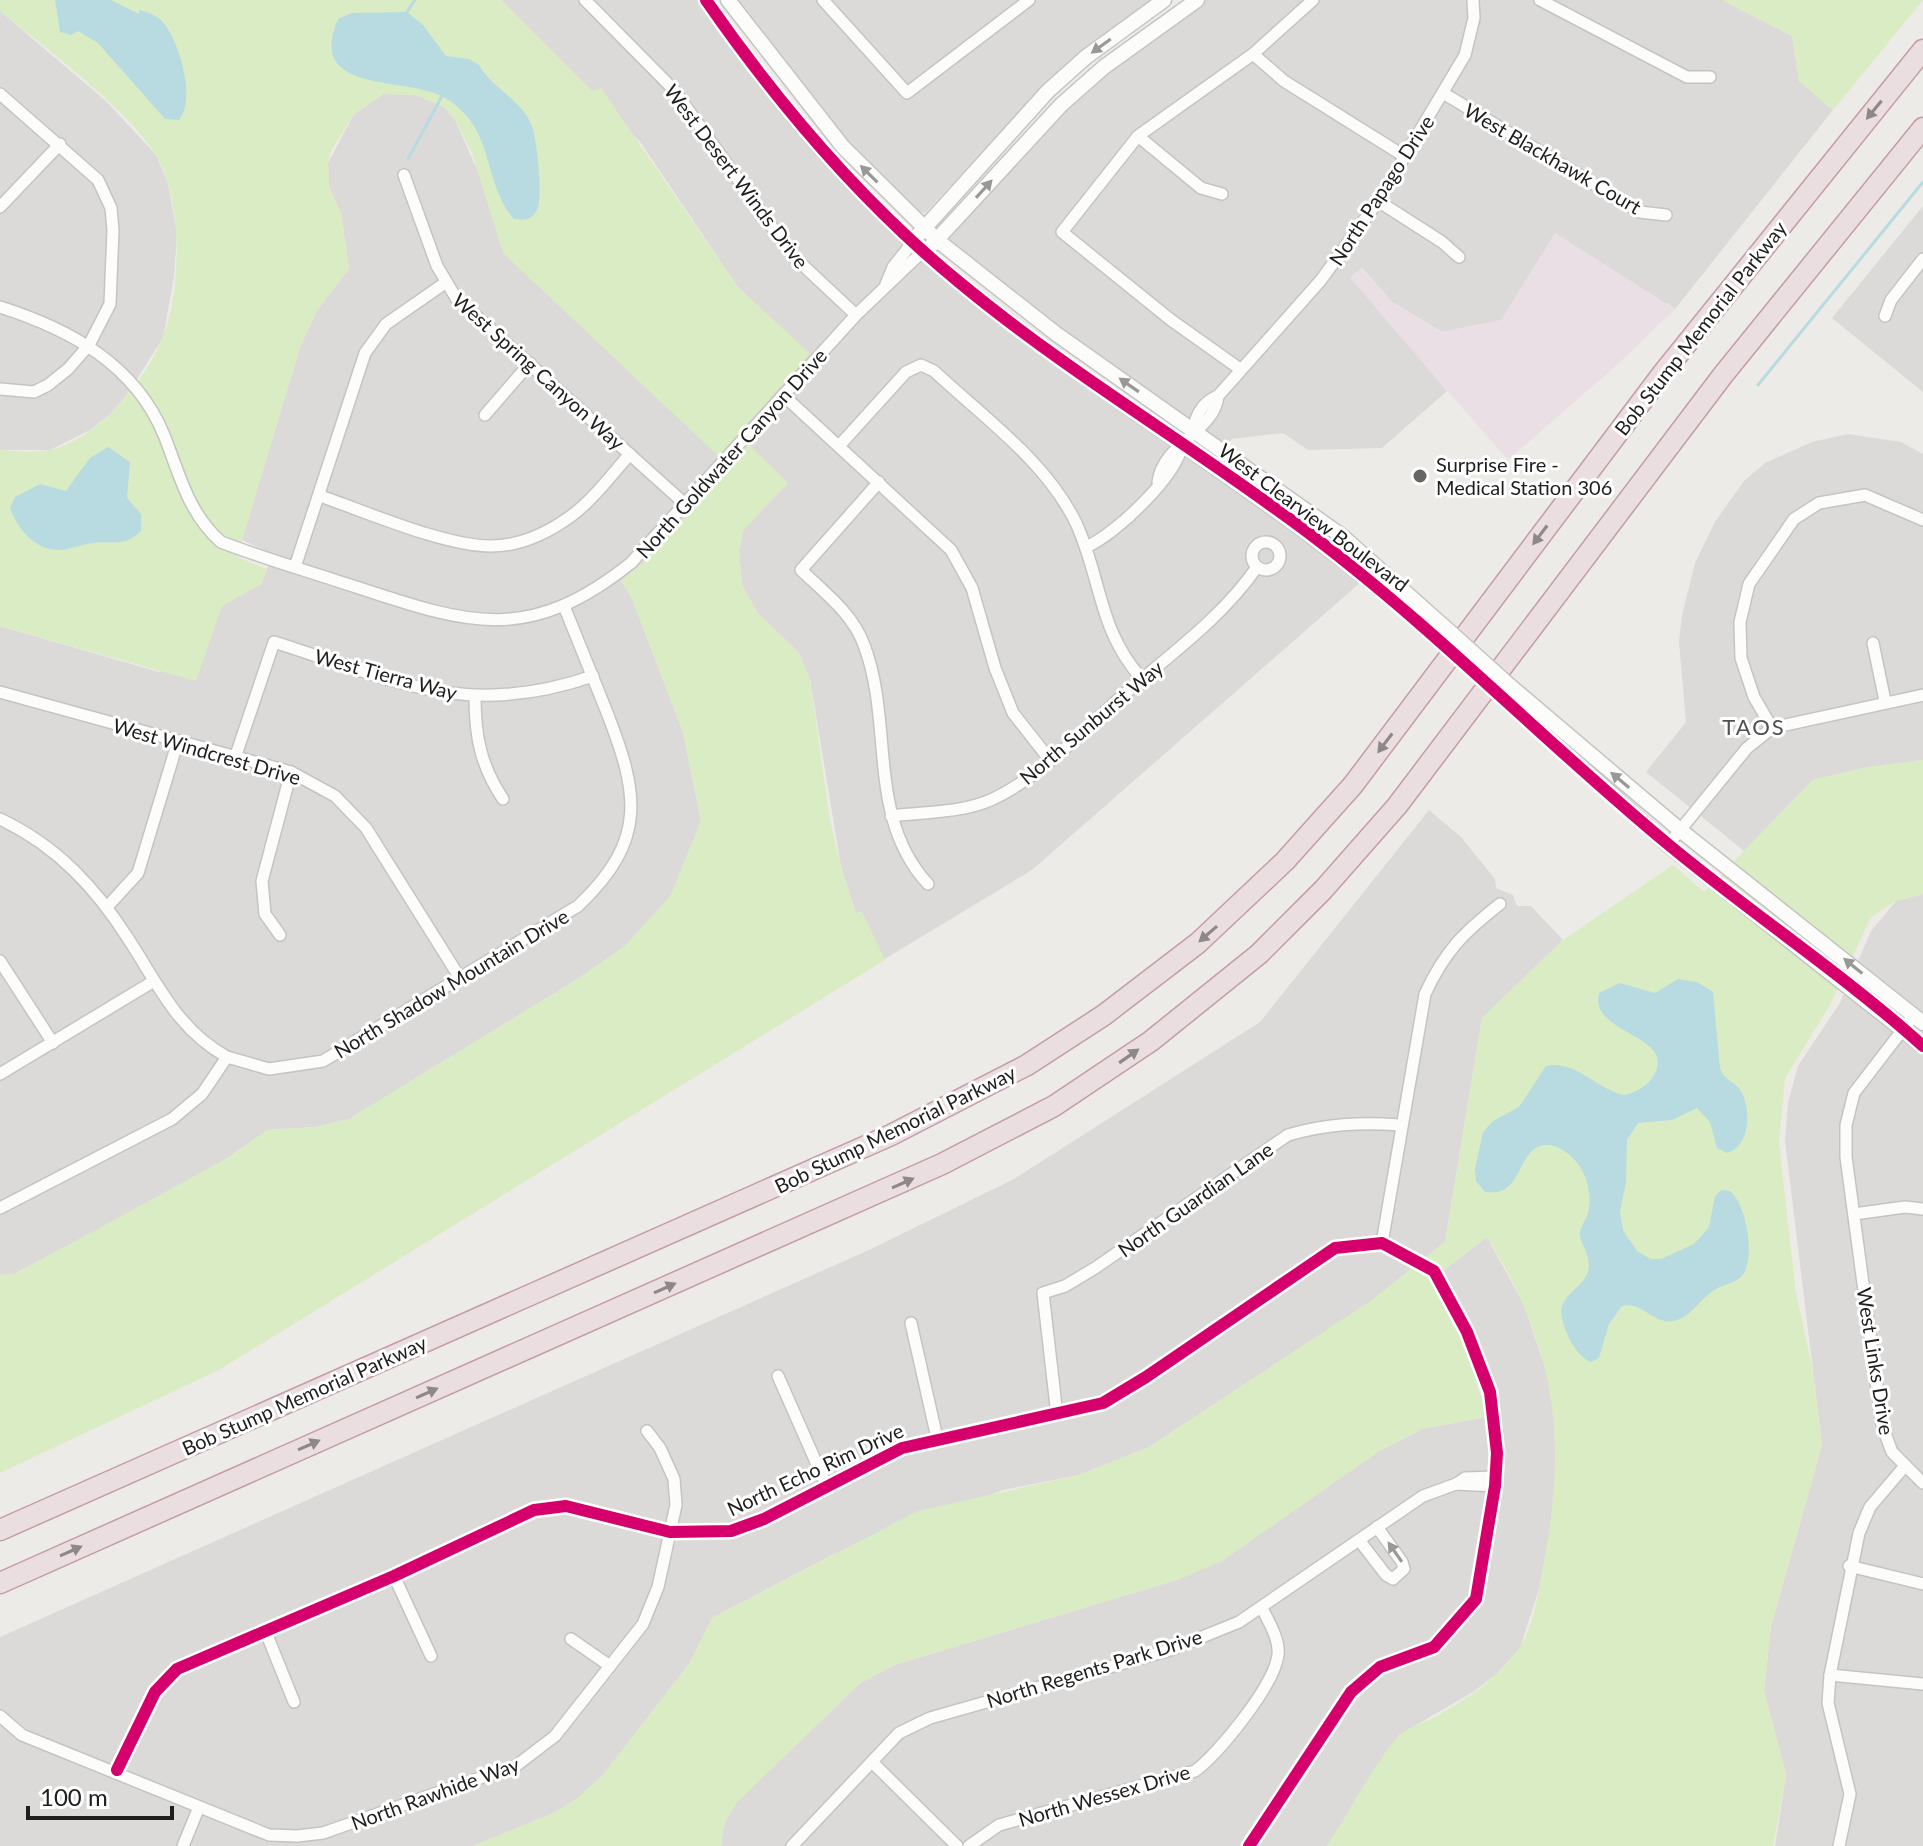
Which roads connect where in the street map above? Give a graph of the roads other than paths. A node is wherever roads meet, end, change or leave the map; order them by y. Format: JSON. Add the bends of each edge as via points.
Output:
{"nodes":[{"id":1,"x":585,"y":0,"type":"edge"},
{"id":2,"x":706,"y":0,"type":"edge"},
{"id":3,"x":728,"y":0,"type":"edge"},
{"id":4,"x":823,"y":0,"type":"edge"},
{"id":5,"x":1029,"y":0,"type":"edge"},
{"id":6,"x":1164,"y":0,"type":"edge"},
{"id":7,"x":1197,"y":0,"type":"edge"},
{"id":8,"x":1313,"y":0,"type":"edge"},
{"id":9,"x":1473,"y":0,"type":"edge"},
{"id":10,"x":1540,"y":0,"type":"edge"},
{"id":11,"x":1923,"y":50,"type":"edge"},
{"id":12,"x":1253,"y":54,"type":"junction"},
{"id":13,"x":1710,"y":77,"type":"dead end"},
{"id":14,"x":1443,"y":93,"type":"junction"},
{"id":15,"x":0,"y":94,"type":"edge"},
{"id":16,"x":1923,"y":128,"type":"edge"},
{"id":17,"x":1138,"y":136,"type":"junction"},
{"id":18,"x":60,"y":144,"type":"junction"},
{"id":19,"x":1404,"y":156,"type":"junction"},
{"id":20,"x":404,"y":175,"type":"dead end"},
{"id":21,"x":1222,"y":194,"type":"dead end"},
{"id":22,"x":1378,"y":201,"type":"junction"},
{"id":23,"x":0,"y":207,"type":"edge"},
{"id":24,"x":1666,"y":215,"type":"dead end"},
{"id":25,"x":924,"y":228,"type":"junction"},
{"id":26,"x":937,"y":240,"type":"junction"},
{"id":27,"x":918,"y":247,"type":"junction"},
{"id":28,"x":1459,"y":257,"type":"dead end"},
{"id":29,"x":1923,"y":259,"type":"edge"},
{"id":30,"x":445,"y":283,"type":"junction"},
{"id":31,"x":0,"y":307,"type":"edge"},
{"id":32,"x":856,"y":315,"type":"junction"},
{"id":33,"x":1885,"y":316,"type":"dead end"},
{"id":34,"x":89,"y":345,"type":"junction"},
{"id":35,"x":530,"y":363,"type":"junction"},
{"id":36,"x":1240,"y":369,"type":"junction"},
{"id":37,"x":0,"y":389,"type":"edge"},
{"id":38,"x":783,"y":395,"type":"junction"},
{"id":39,"x":485,"y":415,"type":"dead end"},
{"id":40,"x":1193,"y":430,"type":"junction"},
{"id":41,"x":1182,"y":444,"type":"junction"},
{"id":42,"x":839,"y":446,"type":"junction"},
{"id":43,"x":630,"y":454,"type":"junction"},
{"id":44,"x":879,"y":482,"type":"junction"},
{"id":45,"x":320,"y":496,"type":"junction"},
{"id":46,"x":685,"y":504,"type":"junction"},
{"id":47,"x":1923,"y":520,"type":"edge"},
{"id":48,"x":1086,"y":547,"type":"junction"},
{"id":49,"x":295,"y":567,"type":"junction"},
{"id":50,"x":1257,"y":567,"type":"dead end"},
{"id":51,"x":564,"y":606,"type":"junction"},
{"id":52,"x":1445,"y":636,"type":"junction"},
{"id":53,"x":1873,"y":643,"type":"dead end"},
{"id":54,"x":593,"y":676,"type":"junction"},
{"id":55,"x":1142,"y":679,"type":"junction"},
{"id":56,"x":1505,"y":690,"type":"junction"},
{"id":57,"x":0,"y":692,"type":"edge"},
{"id":58,"x":1923,"y":695,"type":"edge"},
{"id":59,"x":475,"y":698,"type":"junction"},
{"id":60,"x":1885,"y":701,"type":"junction"},
{"id":61,"x":1772,"y":728,"type":"junction"},
{"id":62,"x":178,"y":741,"type":"junction"},
{"id":63,"x":236,"y":755,"type":"junction"},
{"id":64,"x":1050,"y":760,"type":"junction"},
{"id":65,"x":291,"y":772,"type":"junction"},
{"id":66,"x":503,"y":799,"type":"dead end"},
{"id":67,"x":891,"y":816,"type":"junction"},
{"id":68,"x":0,"y":819,"type":"edge"},
{"id":69,"x":1680,"y":830,"type":"junction"},
{"id":70,"x":1668,"y":845,"type":"junction"},
{"id":71,"x":928,"y":884,"type":"dead end"},
{"id":72,"x":1500,"y":904,"type":"dead end"},
{"id":73,"x":107,"y":907,"type":"junction"},
{"id":74,"x":280,"y":935,"type":"dead end"},
{"id":75,"x":0,"y":961,"type":"edge"},
{"id":76,"x":460,"y":978,"type":"junction"},
{"id":77,"x":154,"y":981,"type":"junction"},
{"id":78,"x":1918,"y":1019,"type":"edge"},
{"id":79,"x":1903,"y":1028,"type":"junction"},
{"id":80,"x":53,"y":1043,"type":"junction"},
{"id":81,"x":1923,"y":1046,"type":"edge"},
{"id":82,"x":227,"y":1057,"type":"junction"},
{"id":83,"x":0,"y":1074,"type":"edge"},
{"id":84,"x":1400,"y":1125,"type":"junction"},
{"id":85,"x":0,"y":1208,"type":"edge"},
{"id":86,"x":1923,"y":1209,"type":"edge"},
{"id":87,"x":1854,"y":1214,"type":"junction"},
{"id":88,"x":1382,"y":1243,"type":"junction"},
{"id":89,"x":911,"y":1323,"type":"dead end"},
{"id":90,"x":778,"y":1376,"type":"dead end"},
{"id":91,"x":1057,"y":1415,"type":"junction"},
{"id":92,"x":647,"y":1431,"type":"dead end"},
{"id":93,"x":937,"y":1438,"type":"junction"},
{"id":94,"x":1904,"y":1467,"type":"junction"},
{"id":95,"x":1495,"y":1482,"type":"junction"},
{"id":96,"x":1923,"y":1483,"type":"edge"},
{"id":97,"x":827,"y":1487,"type":"junction"},
{"id":98,"x":1377,"y":1527,"type":"junction"},
{"id":99,"x":0,"y":1530,"type":"edge"},
{"id":100,"x":670,"y":1532,"type":"junction"},
{"id":101,"x":1359,"y":1540,"type":"junction"},
{"id":102,"x":1849,"y":1566,"type":"junction"},
{"id":103,"x":394,"y":1576,"type":"junction"},
{"id":104,"x":0,"y":1583,"type":"edge"},
{"id":105,"x":1923,"y":1584,"type":"edge"},
{"id":106,"x":1262,"y":1608,"type":"junction"},
{"id":107,"x":265,"y":1630,"type":"junction"},
{"id":108,"x":571,"y":1639,"type":"dead end"},
{"id":109,"x":431,"y":1656,"type":"dead end"},
{"id":110,"x":610,"y":1666,"type":"junction"},
{"id":111,"x":1830,"y":1675,"type":"junction"},
{"id":112,"x":1923,"y":1684,"type":"edge"},
{"id":113,"x":294,"y":1702,"type":"dead end"},
{"id":114,"x":0,"y":1716,"type":"edge"},
{"id":115,"x":872,"y":1762,"type":"junction"},
{"id":116,"x":117,"y":1770,"type":"junction"},
{"id":117,"x":199,"y":1807,"type":"junction"},
{"id":118,"x":183,"y":1846,"type":"edge"},
{"id":119,"x":792,"y":1846,"type":"edge"},
{"id":120,"x":957,"y":1846,"type":"edge"},
{"id":121,"x":969,"y":1846,"type":"edge"},
{"id":122,"x":1249,"y":1846,"type":"edge"},
{"id":123,"x":1839,"y":1846,"type":"edge"}],
"edges":[{"from":1,"to":32,"type":"street","name":"West Desert Winds Drive","via":[[674,90],[792,255]]},
{"from":2,"to":27,"type":"street","name":"West Clearview Boulevard","via":[[800,126]]},
{"from":25,"to":3,"type":"street","name":"West Clearview Boulevard","one_way":true,"via":[[843,147]]},
{"from":4,"to":5,"type":"street","via":[[907,93]]},
{"from":6,"to":25,"type":"street","name":"North Goldwater Canyon Drive","one_way":true,"via":[[1048,91]]},
{"from":26,"to":7,"type":"street","name":"North Goldwater Canyon Drive","one_way":true,"via":[[1061,105]]},
{"from":8,"to":12,"type":"street"},
{"from":9,"to":14,"type":"street","name":"North Papago Drive","via":[[1465,55]]},
{"from":10,"to":13,"type":"street","via":[[1687,77]]},
{"from":11,"to":99,"type":"highway","name":"Bob Stump Memorial Parkway","one_way":true,"via":[[1663,373],[1353,785],[1252,894],[1135,994],[1027,1065],[891,1135]]},
{"from":12,"to":17,"type":"street"},
{"from":12,"to":19,"type":"street","via":[[1284,81]]},
{"from":14,"to":19,"type":"street","name":"North Papago Drive"},
{"from":14,"to":24,"type":"street","name":"West Blackhawk Court","via":[[1640,212]]},
{"from":15,"to":18,"type":"street"},
{"from":104,"to":16,"type":"highway","one_way":true,"via":[[903,1183],[1054,1106],[1162,1033],[1259,954],[1371,837],[1723,375]]},
{"from":17,"to":21,"type":"street","via":[[1201,188]]},
{"from":17,"to":36,"type":"street","via":[[1062,232]]},
{"from":18,"to":23,"type":"street"},
{"from":18,"to":34,"type":"street","via":[[98,180],[111,208],[110,304]]},
{"from":19,"to":22,"type":"street","name":"North Papago Drive"},
{"from":20,"to":30,"type":"street","name":"West Spring Canyon Way"},
{"from":22,"to":28,"type":"street"},
{"from":22,"to":36,"type":"street","name":"North Papago Drive","via":[[1330,269]]},
{"from":25,"to":26,"type":"street","name":"West Clearview Boulevard"},
{"from":25,"to":27,"type":"street","name":"North Goldwater Canyon Drive"},
{"from":26,"to":27,"type":"street","name":"North Goldwater Canyon Drive"},
{"from":40,"to":26,"type":"street","name":"West Clearview Boulevard","one_way":true,"via":[[1011,301]]},
{"from":27,"to":32,"type":"street","name":"North Goldwater Canyon Drive","via":[[893,267],[886,284]]},
{"from":27,"to":41,"type":"street","name":"West Clearview Boulevard","via":[[1029,337]]},
{"from":29,"to":33,"type":"street"},
{"from":30,"to":35,"type":"street","name":"West Spring Canyon Way"},
{"from":30,"to":45,"type":"street","via":[[386,324],[365,353]]},
{"from":31,"to":34,"type":"street","name":"North Goldwater Canyon Drive","via":[[62,328]]},
{"from":32,"to":38,"type":"street","name":"North Goldwater Canyon Drive"},
{"from":34,"to":37,"type":"street","via":[[68,369],[34,392]]},
{"from":34,"to":49,"type":"street","name":"North Goldwater Canyon Drive","via":[[151,410],[203,525],[221,542]]},
{"from":35,"to":39,"type":"street"},
{"from":35,"to":43,"type":"street","name":"West Spring Canyon Way"},
{"from":36,"to":40,"type":"street","name":"North Papago Drive","via":[[1218,396],[1208,400]]},
{"from":38,"to":42,"type":"street"},
{"from":38,"to":46,"type":"street","name":"North Goldwater Canyon Drive"},
{"from":40,"to":41,"type":"street","name":"North Papago Drive"},
{"from":40,"to":52,"type":"street","name":"West Clearview Boulevard","via":[[1342,536]]},
{"from":41,"to":48,"type":"street","name":"North Papago Drive","via":[[1181,456],[1121,527]]},
{"from":41,"to":52,"type":"street","name":"West Clearview Boulevard"},
{"from":42,"to":44,"type":"street"},
{"from":42,"to":48,"type":"street","via":[[906,372],[921,365],[934,371],[1044,475]]},
{"from":43,"to":45,"type":"street","via":[[574,514],[551,530],[491,546],[460,542]]},
{"from":43,"to":46,"type":"street","name":"West Spring Canyon Way"},
{"from":44,"to":64,"type":"street","via":[[933,530],[964,570],[1003,691],[1026,733]]},
{"from":44,"to":67,"type":"street","via":[[801,570],[833,599],[865,645]]},
{"from":45,"to":49,"type":"street"},
{"from":46,"to":51,"type":"street","name":"North Goldwater Canyon Drive","via":[[631,563],[599,589]]},
{"from":47,"to":61,"type":"street","via":[[1865,495],[1819,503],[1794,519],[1749,584],[1740,622],[1741,658]]},
{"from":48,"to":55,"type":"street","via":[[1114,642]]},
{"from":49,"to":51,"type":"street","name":"North Goldwater Canyon Drive","via":[[470,620],[518,619]]},
{"from":50,"to":55,"type":"street","name":"North Sunburst Way","via":[[1225,606]]},
{"from":51,"to":54,"type":"street","name":"North Shadow Mountain Drive"},
{"from":52,"to":56,"type":"street","name":"West Clearview Boulevard","bridge":true},
{"from":53,"to":60,"type":"street"},
{"from":54,"to":59,"type":"street","name":"West Tierra Way","via":[[525,696]]},
{"from":54,"to":76,"type":"street","name":"North Shadow Mountain Drive","via":[[631,781],[631,816],[620,851],[597,888],[578,906]]},
{"from":55,"to":64,"type":"street","name":"North Sunburst Way"},
{"from":69,"to":56,"type":"street","name":"West Clearview Boulevard","one_way":true},
{"from":56,"to":70,"type":"street","name":"West Clearview Boulevard"},
{"from":57,"to":62,"type":"street","name":"West Windcrest Drive"},
{"from":58,"to":60,"type":"street"},
{"from":59,"to":63,"type":"street","name":"West Tierra Way","via":[[432,691],[274,642]]},
{"from":59,"to":66,"type":"street","via":[[481,758]]},
{"from":60,"to":61,"type":"street"},
{"from":61,"to":69,"type":"street","via":[[1747,748]]},
{"from":62,"to":63,"type":"street","name":"West Windcrest Drive"},
{"from":62,"to":73,"type":"street","via":[[138,873]]},
{"from":63,"to":65,"type":"street","name":"West Windcrest Drive"},
{"from":64,"to":67,"type":"street","name":"North Sunburst Way","via":[[989,801]]},
{"from":65,"to":74,"type":"street","via":[[262,881],[265,914]]},
{"from":65,"to":76,"type":"street","name":"West Windcrest Drive","via":[[335,796],[359,819]]},
{"from":67,"to":71,"type":"street","via":[[902,847]]},
{"from":68,"to":73,"type":"street","via":[[70,864]]},
{"from":69,"to":70,"type":"street"},
{"from":78,"to":69,"type":"street","name":"West Clearview Boulevard","one_way":true},
{"from":70,"to":79,"type":"street","name":"West Clearview Boulevard"},
{"from":72,"to":84,"type":"street","via":[[1460,936],[1430,984]]},
{"from":73,"to":77,"type":"street"},
{"from":75,"to":80,"type":"street"},
{"from":76,"to":82,"type":"street","name":"North Shadow Mountain Drive","via":[[323,1061],[269,1069]]},
{"from":77,"to":80,"type":"street"},
{"from":77,"to":82,"type":"street","via":[[186,1027]]},
{"from":78,"to":79,"type":"street","name":"West Links Drive"},
{"from":79,"to":81,"type":"street","name":"West Clearview Boulevard"},
{"from":79,"to":87,"type":"street","name":"West Links Drive","via":[[1864,1078],[1848,1111],[1846,1157]]},
{"from":80,"to":83,"type":"street"},
{"from":82,"to":85,"type":"street","via":[[202,1094],[172,1119]]},
{"from":84,"to":88,"type":"street"},
{"from":84,"to":91,"type":"street","name":"North Guardian Lane","via":[[1323,1125],[1288,1135],[1107,1260],[1043,1293]]},
{"from":86,"to":87,"type":"street"},
{"from":87,"to":94,"type":"street","name":"West Links Drive","via":[[1882,1425]]},
{"from":88,"to":91,"type":"street","name":"North Echo Rim Drive","via":[[1335,1248],[1103,1403]]},
{"from":88,"to":95,"type":"street","via":[[1434,1271],[1450,1297],[1490,1392]]},
{"from":89,"to":93,"type":"street"},
{"from":90,"to":97,"type":"street"},
{"from":91,"to":93,"type":"street","name":"North Echo Rim Drive"},
{"from":92,"to":100,"type":"street","name":"North Rawhide Way","via":[[674,1479]]},
{"from":93,"to":97,"type":"street","name":"North Echo Rim Drive","via":[[902,1448]]},
{"from":94,"to":96,"type":"street"},
{"from":94,"to":102,"type":"street","via":[[1870,1507]]},
{"from":95,"to":98,"type":"street","name":"North Regents Park Drive","via":[[1465,1478],[1423,1496]]},
{"from":95,"to":122,"type":"street","via":[[1476,1599],[1434,1647],[1380,1667],[1351,1692]]},
{"from":97,"to":100,"type":"street","name":"North Echo Rim Drive","via":[[731,1531]]},
{"from":98,"to":101,"type":"street","name":"North Regents Park Drive"},
{"from":101,"to":98,"type":"street","one_way":true,"via":[[1386,1575],[1400,1576],[1402,1562]]},
{"from":100,"to":103,"type":"street","name":"North Echo Rim Drive","via":[[566,1506],[534,1510]]},
{"from":100,"to":110,"type":"street","name":"North Rawhide Way","via":[[643,1624]]},
{"from":101,"to":106,"type":"street","name":"North Regents Park Drive"},
{"from":102,"to":105,"type":"street"},
{"from":102,"to":111,"type":"street"},
{"from":103,"to":107,"type":"street","name":"North Echo Rim Drive"},
{"from":103,"to":109,"type":"street"},
{"from":106,"to":115,"type":"street","name":"North Regents Park Drive","via":[[1170,1650],[930,1718],[899,1733]]},
{"from":106,"to":121,"type":"street","name":"North Wessex Drive","via":[[1278,1655],[1251,1707],[1217,1755],[1195,1771],[999,1825]]},
{"from":107,"to":113,"type":"street"},
{"from":107,"to":116,"type":"street","name":"North Echo Rim Drive","via":[[177,1669],[155,1692]]},
{"from":108,"to":110,"type":"street"},
{"from":110,"to":117,"type":"street","name":"North Rawhide Way","via":[[555,1736],[517,1765],[337,1829],[269,1835]]},
{"from":111,"to":112,"type":"street"},
{"from":111,"to":123,"type":"street","via":[[1828,1703],[1850,1794]]},
{"from":114,"to":116,"type":"street","name":"North Rawhide Way","via":[[22,1735]]},
{"from":115,"to":119,"type":"street","name":"North Regents Park Drive"},
{"from":115,"to":120,"type":"street"},
{"from":116,"to":117,"type":"street","name":"North Rawhide Way"},
{"from":117,"to":118,"type":"street"}]}
